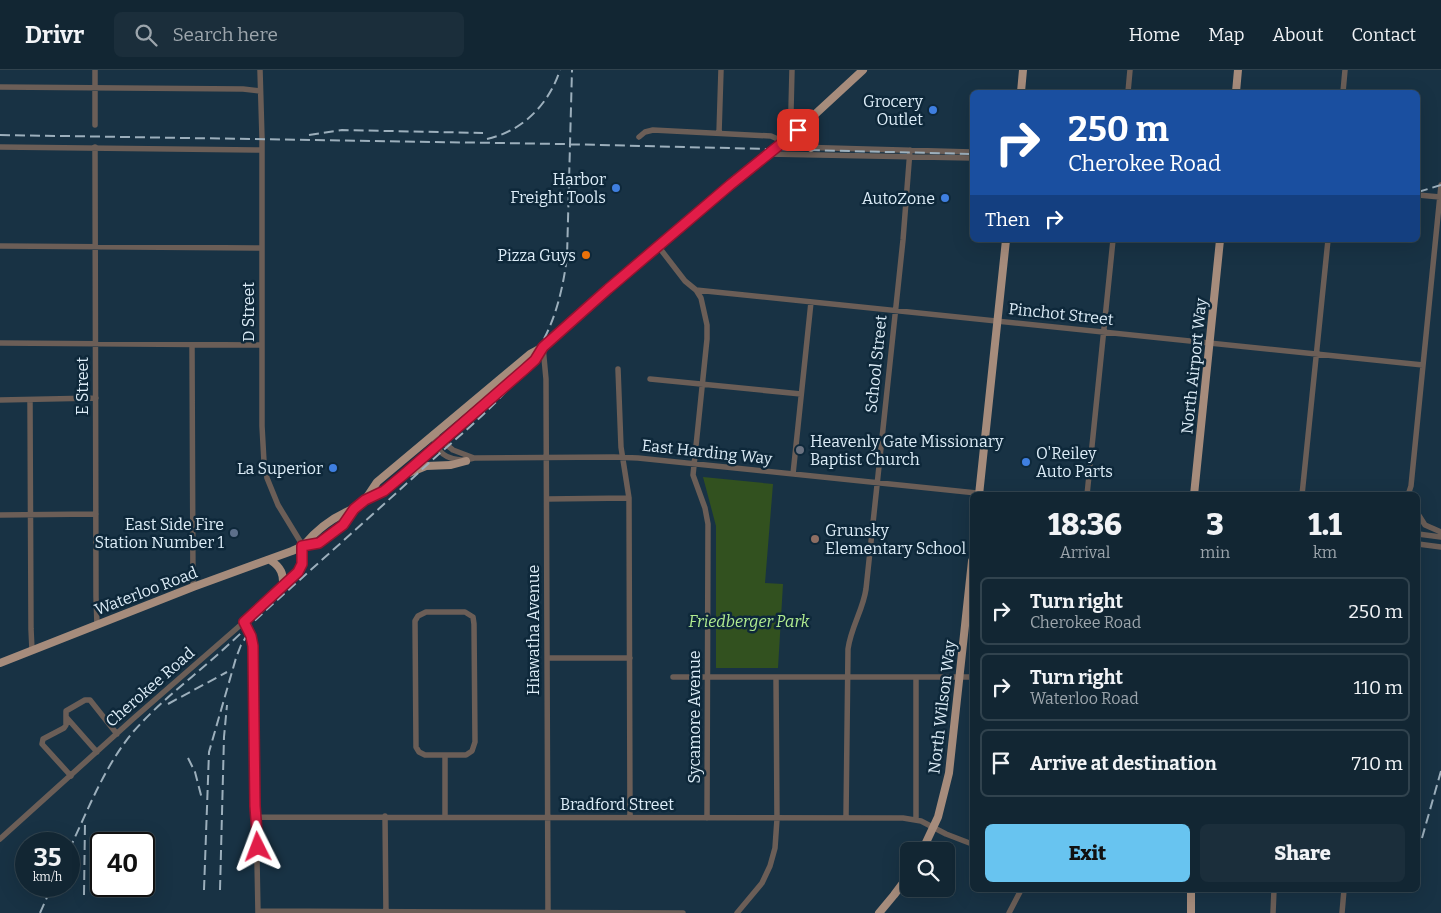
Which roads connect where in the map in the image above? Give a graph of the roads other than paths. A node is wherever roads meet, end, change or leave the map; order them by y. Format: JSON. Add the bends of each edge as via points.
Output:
{"nodes":[{"id":1,"x":95,"y":70,"type":"edge"},
{"id":2,"x":260,"y":70,"type":"edge"},
{"id":3,"x":721,"y":70,"type":"edge"},
{"id":4,"x":792,"y":70,"type":"edge"},
{"id":5,"x":863,"y":70,"type":"edge"},
{"id":6,"x":1023,"y":70,"type":"edge"},
{"id":7,"x":1130,"y":70,"type":"edge"},
{"id":8,"x":1238,"y":70,"type":"edge"},
{"id":9,"x":1345,"y":70,"type":"edge"},
{"id":10,"x":0,"y":87,"type":"edge"},
{"id":11,"x":96,"y":88,"type":"junction"},
{"id":12,"x":1021,"y":90,"type":"edge"},
{"id":13,"x":1128,"y":90,"type":"edge"},
{"id":14,"x":1236,"y":90,"type":"edge"},
{"id":15,"x":1343,"y":90,"type":"edge"},
{"id":16,"x":260,"y":91,"type":"junction"},
{"id":17,"x":808,"y":120,"type":"junction"},
{"id":18,"x":95,"y":125,"type":"dead end"},
{"id":19,"x":798,"y":130,"type":"junction"},
{"id":20,"x":719,"y":133,"type":"junction"},
{"id":21,"x":640,"y":137,"type":"dead end"},
{"id":22,"x":784,"y":142,"type":"junction"},
{"id":23,"x":0,"y":147,"type":"edge"},
{"id":24,"x":95,"y":147,"type":"junction"},
{"id":25,"x":811,"y":148,"type":"junction"},
{"id":26,"x":262,"y":150,"type":"junction"},
{"id":27,"x":910,"y":150,"type":"junction"},
{"id":28,"x":970,"y":152,"type":"edge"},
{"id":29,"x":768,"y":154,"type":"junction"},
{"id":30,"x":910,"y":158,"type":"junction"},
{"id":31,"x":970,"y":158,"type":"edge"},
{"id":32,"x":1441,"y":185,"type":"edge"},
{"id":33,"x":1420,"y":195,"type":"edge"},
{"id":34,"x":1440,"y":197,"type":"edge"},
{"id":35,"x":1006,"y":242,"type":"edge"},
{"id":36,"x":1113,"y":242,"type":"edge"},
{"id":37,"x":1220,"y":242,"type":"edge"},
{"id":38,"x":1328,"y":242,"type":"edge"},
{"id":39,"x":0,"y":246,"type":"edge"},
{"id":40,"x":658,"y":246,"type":"junction"},
{"id":41,"x":96,"y":247,"type":"junction"},
{"id":42,"x":261,"y":248,"type":"junction"},
{"id":43,"x":696,"y":290,"type":"junction"},
{"id":44,"x":811,"y":302,"type":"junction"},
{"id":45,"x":895,"y":310,"type":"junction"},
{"id":46,"x":997,"y":321,"type":"junction"},
{"id":47,"x":1104,"y":332,"type":"junction"},
{"id":48,"x":0,"y":343,"type":"edge"},
{"id":49,"x":1210,"y":343,"type":"junction"},
{"id":50,"x":96,"y":344,"type":"junction"},
{"id":51,"x":192,"y":345,"type":"junction"},
{"id":52,"x":262,"y":345,"type":"junction"},
{"id":53,"x":543,"y":347,"type":"junction"},
{"id":54,"x":1316,"y":354,"type":"junction"},
{"id":55,"x":1423,"y":365,"type":"junction"},
{"id":56,"x":618,"y":369,"type":"dead end"},
{"id":57,"x":650,"y":378,"type":"dead end"},
{"id":58,"x":702,"y":384,"type":"junction"},
{"id":59,"x":801,"y":394,"type":"junction"},
{"id":60,"x":96,"y":398,"type":"junction"},
{"id":61,"x":0,"y":400,"type":"edge"},
{"id":62,"x":30,"y":400,"type":"junction"},
{"id":63,"x":433,"y":434,"type":"junction"},
{"id":64,"x":444,"y":441,"type":"junction"},
{"id":65,"x":437,"y":447,"type":"junction"},
{"id":66,"x":547,"y":457,"type":"junction"},
{"id":67,"x":623,"y":457,"type":"junction"},
{"id":68,"x":470,"y":459,"type":"junction"},
{"id":69,"x":694,"y":464,"type":"junction"},
{"id":70,"x":792,"y":474,"type":"junction"},
{"id":71,"x":402,"y":476,"type":"junction"},
{"id":72,"x":877,"y":483,"type":"junction"},
{"id":73,"x":1411,"y":486,"type":"junction"},
{"id":74,"x":980,"y":492,"type":"edge"},
{"id":75,"x":1087,"y":492,"type":"edge"},
{"id":76,"x":1194,"y":492,"type":"edge"},
{"id":77,"x":1302,"y":492,"type":"edge"},
{"id":78,"x":1409,"y":492,"type":"edge"},
{"id":79,"x":1412,"y":492,"type":"edge"},
{"id":80,"x":970,"y":493,"type":"edge"},
{"id":81,"x":547,"y":498,"type":"junction"},
{"id":82,"x":629,"y":498,"type":"junction"},
{"id":83,"x":365,"y":500,"type":"junction"},
{"id":84,"x":96,"y":514,"type":"junction"},
{"id":85,"x":0,"y":515,"type":"edge"},
{"id":86,"x":30,"y":515,"type":"junction"},
{"id":87,"x":1420,"y":517,"type":"edge"},
{"id":88,"x":1441,"y":532,"type":"edge"},
{"id":89,"x":1420,"y":534,"type":"edge"},
{"id":90,"x":1441,"y":536,"type":"edge"},
{"id":91,"x":1420,"y":544,"type":"edge"},
{"id":92,"x":302,"y":546,"type":"junction"},
{"id":93,"x":1441,"y":547,"type":"edge"},
{"id":94,"x":270,"y":560,"type":"junction"},
{"id":95,"x":970,"y":582,"type":"edge"},
{"id":96,"x":193,"y":587,"type":"junction"},
{"id":97,"x":283,"y":587,"type":"junction"},
{"id":98,"x":244,"y":622,"type":"junction"},
{"id":99,"x":97,"y":625,"type":"junction"},
{"id":100,"x":32,"y":650,"type":"junction"},
{"id":101,"x":547,"y":658,"type":"junction"},
{"id":102,"x":630,"y":658,"type":"junction"},
{"id":103,"x":0,"y":663,"type":"edge"},
{"id":104,"x":673,"y":676,"type":"dead end"},
{"id":105,"x":708,"y":676,"type":"junction"},
{"id":106,"x":776,"y":677,"type":"junction"},
{"id":107,"x":847,"y":677,"type":"junction"},
{"id":108,"x":916,"y":677,"type":"junction"},
{"id":109,"x":961,"y":677,"type":"junction"},
{"id":110,"x":970,"y":677,"type":"edge"},
{"id":111,"x":66,"y":717,"type":"junction"},
{"id":112,"x":117,"y":734,"type":"junction"},
{"id":113,"x":97,"y":752,"type":"junction"},
{"id":114,"x":445,"y":755,"type":"junction"},
{"id":115,"x":71,"y":776,"type":"junction"},
{"id":116,"x":385,"y":816,"type":"junction"},
{"id":117,"x":445,"y":816,"type":"junction"},
{"id":118,"x":256,"y":817,"type":"junction"},
{"id":119,"x":548,"y":817,"type":"junction"},
{"id":120,"x":630,"y":817,"type":"junction"},
{"id":121,"x":707,"y":818,"type":"junction"},
{"id":122,"x":846,"y":818,"type":"junction"},
{"id":123,"x":777,"y":819,"type":"junction"},
{"id":124,"x":916,"y":820,"type":"junction"},
{"id":125,"x":933,"y":827,"type":"junction"},
{"id":126,"x":0,"y":839,"type":"edge"},
{"id":127,"x":926,"y":842,"type":"edge"},
{"id":128,"x":970,"y":843,"type":"edge"},
{"id":129,"x":900,"y":887,"type":"edge"},
{"id":130,"x":1020,"y":892,"type":"edge"},
{"id":131,"x":1191,"y":892,"type":"edge"},
{"id":132,"x":1274,"y":892,"type":"edge"},
{"id":133,"x":1344,"y":892,"type":"edge"},
{"id":134,"x":258,"y":912,"type":"edge"},
{"id":135,"x":386,"y":912,"type":"edge"},
{"id":136,"x":548,"y":912,"type":"edge"},
{"id":137,"x":683,"y":913,"type":"edge"},
{"id":138,"x":737,"y":913,"type":"edge"},
{"id":139,"x":879,"y":913,"type":"edge"},
{"id":140,"x":1009,"y":913,"type":"edge"},
{"id":141,"x":1191,"y":913,"type":"edge"},
{"id":142,"x":1273,"y":913,"type":"edge"},
{"id":143,"x":1342,"y":913,"type":"edge"}],
"edges":[{"from":1,"to":11,"type":"street"},
{"from":2,"to":16,"type":"street","name":"D Street"},
{"from":3,"to":20,"type":"street"},
{"from":4,"to":19,"type":"street","via":[[791,110]]},
{"from":5,"to":17,"type":"main road","name":"Waterloo Road"},
{"from":6,"to":12,"type":"main road"},
{"from":7,"to":13,"type":"street"},
{"from":8,"to":14,"type":"main road"},
{"from":9,"to":15,"type":"street"},
{"from":10,"to":11,"type":"street"},
{"from":11,"to":16,"type":"street"},
{"from":11,"to":18,"type":"street"},
{"from":16,"to":26,"type":"street","name":"D Street"},
{"from":17,"to":19,"type":"main road","name":"Waterloo Road"},
{"from":17,"to":25,"type":"main road","via":[[806,135]]},
{"from":19,"to":22,"type":"main road","name":"Waterloo Road"},
{"from":20,"to":21,"type":"street","via":[[653,130],[644,132]]},
{"from":20,"to":22,"type":"street","via":[[770,136]]},
{"from":22,"to":25,"type":"street"},
{"from":22,"to":29,"type":"main road","name":"Waterloo Road"},
{"from":23,"to":24,"type":"street"},
{"from":24,"to":26,"type":"street"},
{"from":24,"to":41,"type":"street","name":"E Street"},
{"from":25,"to":27,"type":"street"},
{"from":26,"to":42,"type":"street","name":"D Street"},
{"from":27,"to":28,"type":"street"},
{"from":27,"to":30,"type":"street","name":"School Street"},
{"from":29,"to":30,"type":"street"},
{"from":29,"to":40,"type":"main road","name":"Waterloo Road"},
{"from":30,"to":31,"type":"street"},
{"from":30,"to":45,"type":"street","name":"School Street"},
{"from":32,"to":34,"type":"street"},
{"from":33,"to":34,"type":"street"},
{"from":34,"to":55,"type":"street"},
{"from":35,"to":46,"type":"main road"},
{"from":36,"to":47,"type":"street"},
{"from":37,"to":49,"type":"main road","name":"North Airport Way"},
{"from":38,"to":54,"type":"street"},
{"from":39,"to":41,"type":"street"},
{"from":40,"to":43,"type":"street","name":"Sycamore Avenue"},
{"from":40,"to":53,"type":"main road","name":"Waterloo Road"},
{"from":41,"to":42,"type":"street"},
{"from":41,"to":50,"type":"street","name":"E Street"},
{"from":42,"to":52,"type":"street","name":"D Street"},
{"from":43,"to":44,"type":"street","name":"Pinchot Street"},
{"from":43,"to":58,"type":"street","name":"Sycamore Avenue","via":[[707,325]]},
{"from":44,"to":45,"type":"street","name":"Pinchot Street"},
{"from":44,"to":59,"type":"street"},
{"from":45,"to":46,"type":"street","name":"Pinchot Street"},
{"from":45,"to":72,"type":"street","name":"School Street"},
{"from":46,"to":47,"type":"street","name":"Pinchot Street"},
{"from":46,"to":74,"type":"main road"},
{"from":47,"to":49,"type":"street","name":"Pinchot Street"},
{"from":47,"to":75,"type":"street"},
{"from":48,"to":50,"type":"street"},
{"from":49,"to":54,"type":"street","name":"Pinchot Street"},
{"from":49,"to":76,"type":"main road","name":"North Airport Way"},
{"from":50,"to":51,"type":"street"},
{"from":50,"to":60,"type":"street","name":"E Street"},
{"from":51,"to":52,"type":"street"},
{"from":51,"to":96,"type":"street"},
{"from":52,"to":92,"type":"street","name":"D Street","via":[[263,451],[267,478],[278,505]]},
{"from":53,"to":63,"type":"main road","name":"Waterloo Road","via":[[530,354]]},
{"from":53,"to":64,"type":"main road","name":"Waterloo Road","via":[[535,360]]},
{"from":53,"to":66,"type":"street","name":"Hiawatha Avenue"},
{"from":54,"to":55,"type":"street","name":"Pinchot Street"},
{"from":54,"to":77,"type":"street"},
{"from":55,"to":73,"type":"street"},
{"from":56,"to":67,"type":"street"},
{"from":57,"to":58,"type":"street"},
{"from":58,"to":59,"type":"street"},
{"from":58,"to":69,"type":"street","name":"Sycamore Avenue"},
{"from":59,"to":70,"type":"street"},
{"from":60,"to":62,"type":"street"},
{"from":60,"to":84,"type":"street","name":"E Street"},
{"from":61,"to":62,"type":"street"},
{"from":62,"to":86,"type":"street"},
{"from":63,"to":64,"type":"street","name":"East Harding Way"},
{"from":63,"to":65,"type":"street"},
{"from":63,"to":83,"type":"main road","name":"Waterloo Road","via":[[376,482]]},
{"from":64,"to":65,"type":"main road","name":"Waterloo Road"},
{"from":64,"to":68,"type":"street","name":"East Harding Way"},
{"from":65,"to":68,"type":"street","name":"East Harding Way","via":[[452,458]]},
{"from":65,"to":71,"type":"main road","name":"Waterloo Road"},
{"from":66,"to":67,"type":"street","name":"East Harding Way"},
{"from":66,"to":68,"type":"street","name":"East Harding Way"},
{"from":66,"to":81,"type":"street","name":"Hiawatha Avenue"},
{"from":67,"to":69,"type":"street","name":"East Harding Way"},
{"from":67,"to":82,"type":"street"},
{"from":68,"to":71,"type":"main road","via":[[451,465],[426,466]]},
{"from":69,"to":70,"type":"street","name":"East Harding Way"},
{"from":69,"to":105,"type":"street","name":"Sycamore Avenue","via":[[694,477],[708,524]]},
{"from":70,"to":72,"type":"street","name":"East Harding Way"},
{"from":71,"to":83,"type":"main road","name":"Waterloo Road","via":[[384,491]]},
{"from":72,"to":80,"type":"street","name":"East Harding Way"},
{"from":72,"to":107,"type":"street","name":"School Street","via":[[865,595],[849,641]]},
{"from":73,"to":78,"type":"street"},
{"from":73,"to":79,"type":"street"},
{"from":81,"to":82,"type":"street"},
{"from":81,"to":101,"type":"street","name":"Hiawatha Avenue"},
{"from":82,"to":102,"type":"street"},
{"from":83,"to":92,"type":"main road","name":"Waterloo Road","via":[[343,525],[319,543]]},
{"from":84,"to":86,"type":"street"},
{"from":84,"to":99,"type":"street","name":"E Street"},
{"from":85,"to":86,"type":"street"},
{"from":86,"to":100,"type":"street"},
{"from":87,"to":88,"type":"street","via":[[1425,525]]},
{"from":89,"to":90,"type":"street"},
{"from":91,"to":93,"type":"street"},
{"from":92,"to":94,"type":"main road","name":"Waterloo Road"},
{"from":92,"to":97,"type":"street","name":"Cherokee Road","via":[[302,564]]},
{"from":94,"to":96,"type":"main road","name":"Waterloo Road"},
{"from":94,"to":97,"type":"main road","via":[[282,573]]},
{"from":95,"to":109,"type":"main road","name":"North Wilson Way"},
{"from":96,"to":99,"type":"main road","name":"Waterloo Road"},
{"from":97,"to":98,"type":"street","name":"Cherokee Road"},
{"from":98,"to":112,"type":"street","name":"Cherokee Road"},
{"from":98,"to":118,"type":"street","via":[[253,646]]},
{"from":99,"to":100,"type":"main road","name":"Waterloo Road"},
{"from":100,"to":103,"type":"main road","name":"Waterloo Road"},
{"from":101,"to":102,"type":"street"},
{"from":101,"to":119,"type":"street","name":"Hiawatha Avenue"},
{"from":102,"to":120,"type":"street"},
{"from":104,"to":105,"type":"street"},
{"from":105,"to":106,"type":"street"},
{"from":105,"to":121,"type":"street","name":"Sycamore Avenue"},
{"from":106,"to":107,"type":"street"},
{"from":106,"to":123,"type":"street"},
{"from":107,"to":108,"type":"street"},
{"from":107,"to":122,"type":"street","name":"School Street"},
{"from":108,"to":109,"type":"street"},
{"from":108,"to":124,"type":"street"},
{"from":109,"to":110,"type":"street"},
{"from":109,"to":125,"type":"main road","name":"North Wilson Way","via":[[945,794]]},
{"from":111,"to":112,"type":"street","via":[[66,712],[90,700]]},
{"from":111,"to":113,"type":"street"},
{"from":111,"to":115,"type":"street","via":[[66,726],[43,739],[42,744]]},
{"from":112,"to":113,"type":"street","name":"Cherokee Road"},
{"from":113,"to":115,"type":"street","name":"Cherokee Road"},
{"from":114,"to":114,"type":"street","via":[[470,753],[474,747],[473,617],[468,613],[421,613],[415,621],[415,740],[422,754]]},
{"from":114,"to":117,"type":"street"},
{"from":115,"to":126,"type":"street","name":"Cherokee Road"},
{"from":116,"to":117,"type":"street","name":"Bradford Street"},
{"from":116,"to":118,"type":"street","name":"Bradford Street"},
{"from":116,"to":135,"type":"street"},
{"from":117,"to":119,"type":"street","name":"Bradford Street"},
{"from":118,"to":134,"type":"street"},
{"from":119,"to":120,"type":"street","name":"Bradford Street"},
{"from":119,"to":136,"type":"street","name":"Hiawatha Avenue"},
{"from":120,"to":121,"type":"street","name":"Bradford Street"},
{"from":121,"to":123,"type":"street","name":"Bradford Street"},
{"from":122,"to":123,"type":"street","name":"Bradford Street"},
{"from":122,"to":124,"type":"street","name":"Bradford Street"},
{"from":123,"to":138,"type":"street","via":[[770,866],[762,883]]},
{"from":124,"to":125,"type":"street","name":"Bradford Street"},
{"from":125,"to":127,"type":"main road","name":"North Wilson Way"},
{"from":125,"to":128,"type":"street","name":"Bradford Street"},
{"from":129,"to":139,"type":"main road"},
{"from":130,"to":140,"type":"street"},
{"from":131,"to":141,"type":"main road"},
{"from":132,"to":142,"type":"street"},
{"from":133,"to":143,"type":"street"},
{"from":134,"to":135,"type":"street"},
{"from":135,"to":136,"type":"street"},
{"from":136,"to":137,"type":"street"}]}
